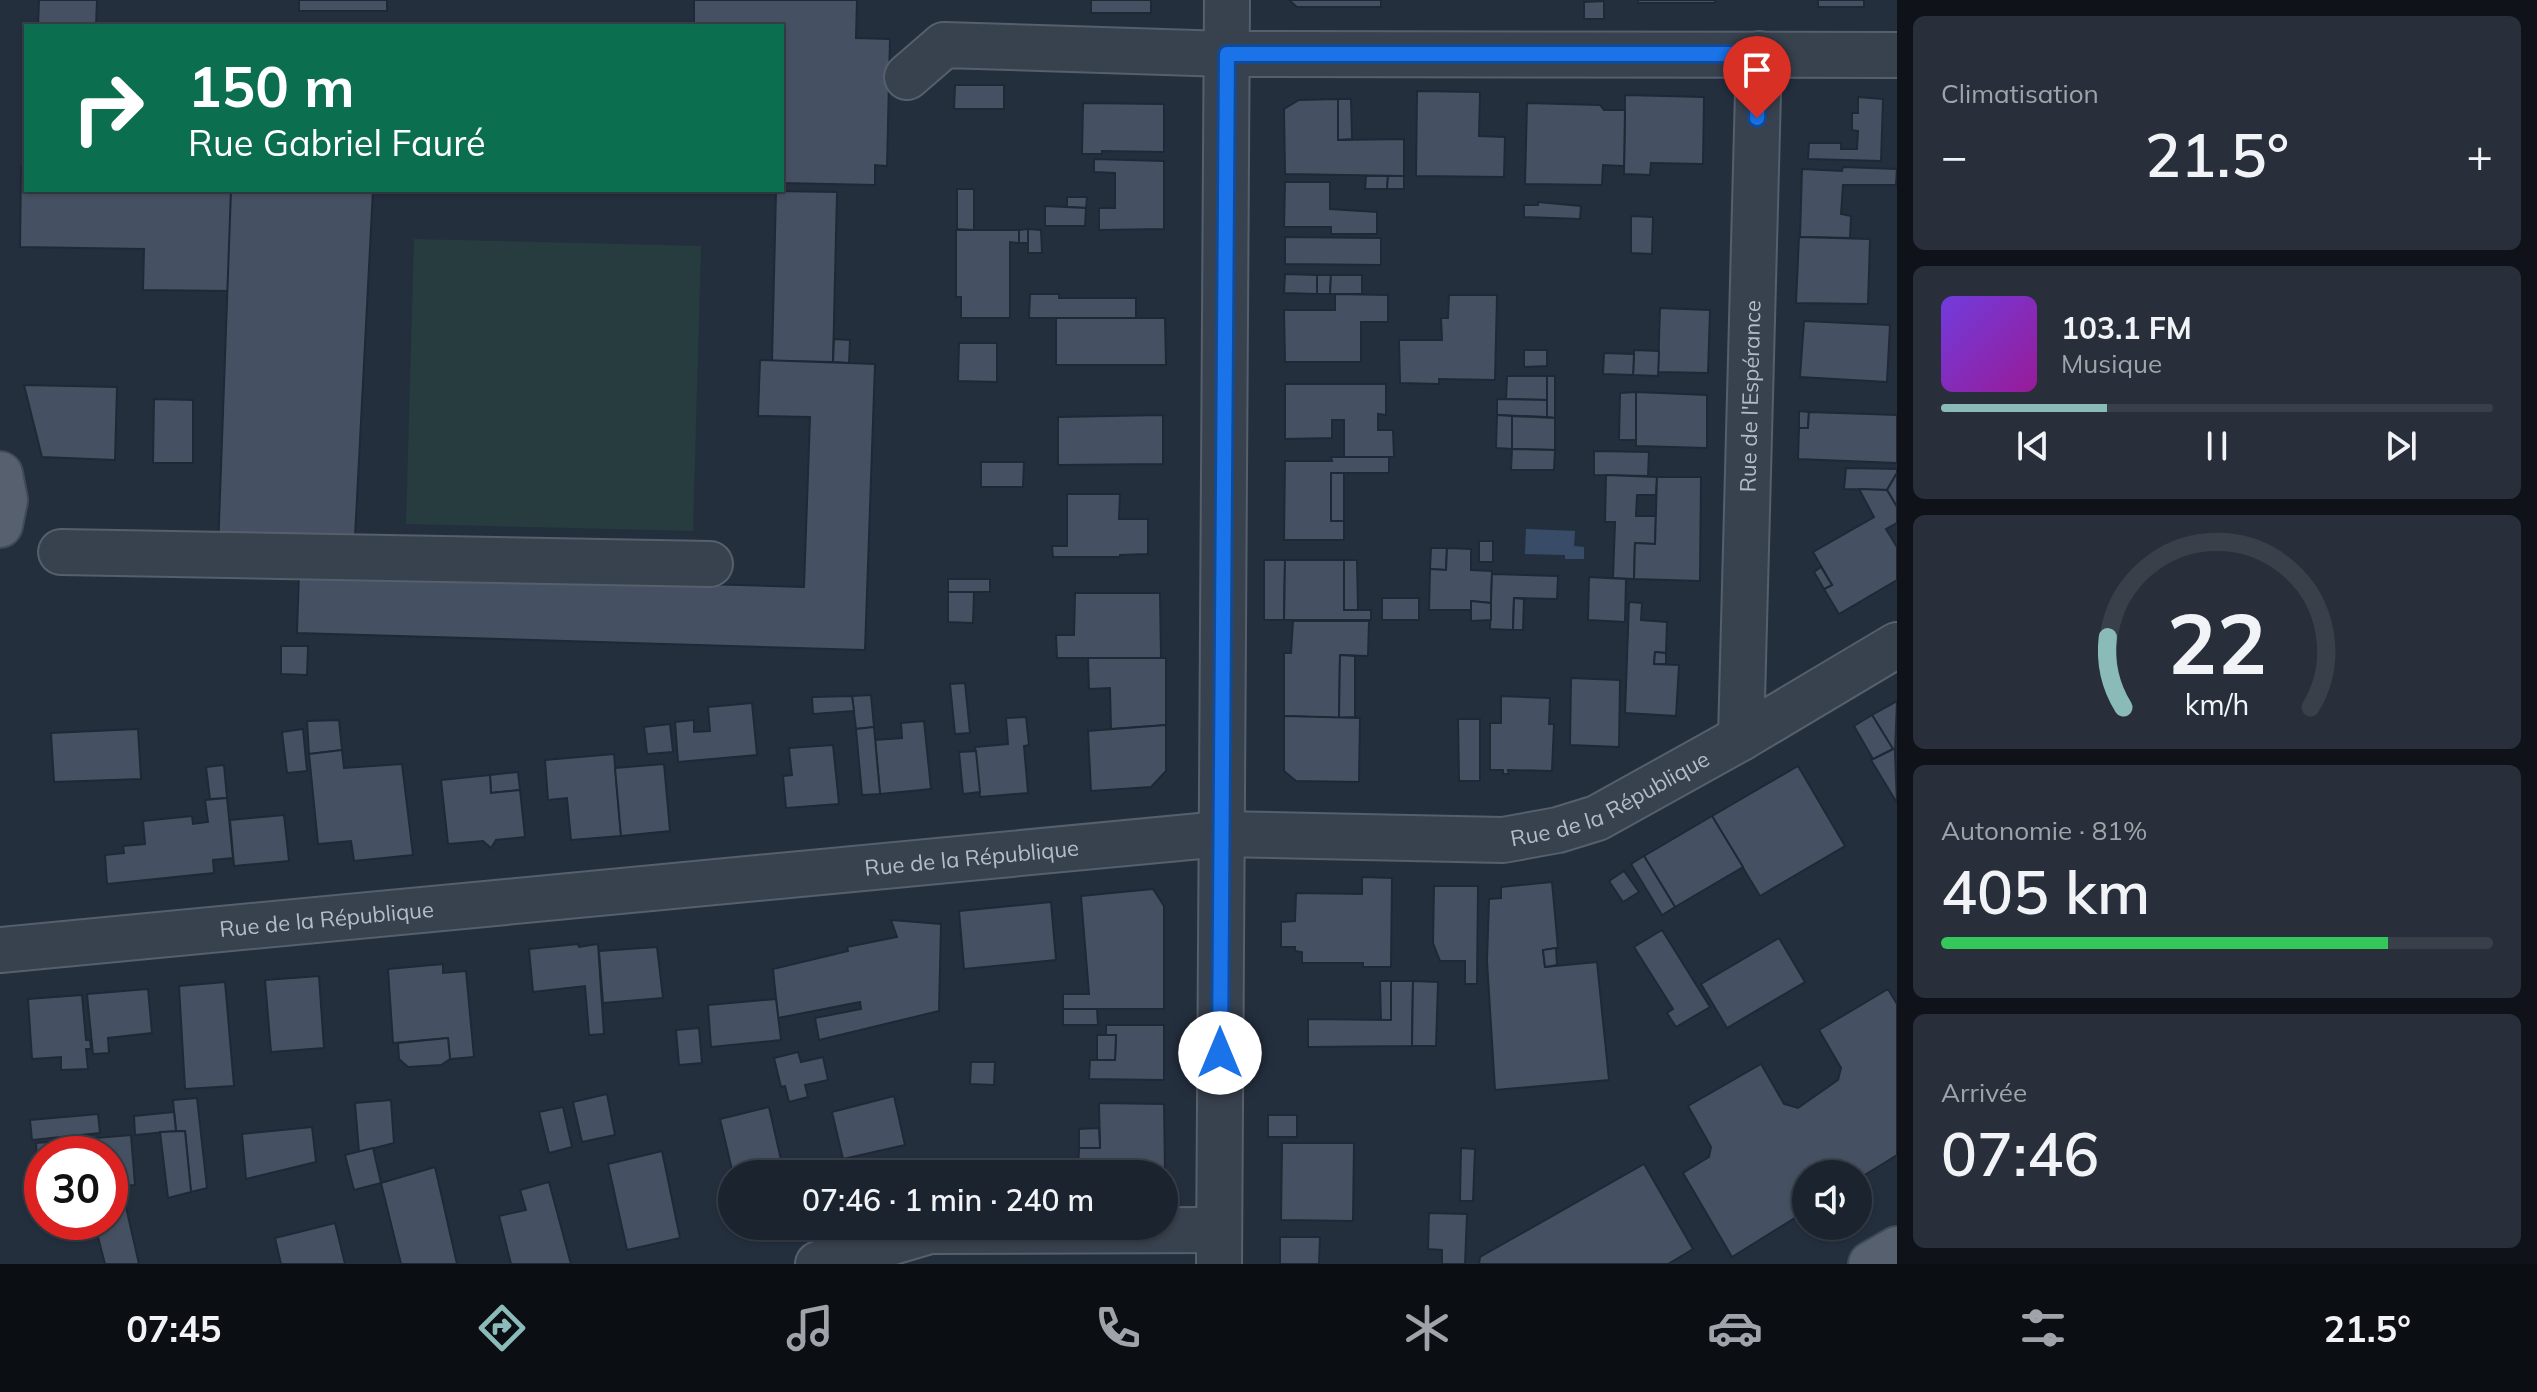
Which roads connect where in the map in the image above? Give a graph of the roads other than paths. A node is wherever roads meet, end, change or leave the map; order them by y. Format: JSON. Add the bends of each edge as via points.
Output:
{"nodes":[{"id":1,"x":1227,"y":0,"type":"edge"},
{"id":2,"x":1227,"y":54,"type":"junction"},
{"id":3,"x":1759,"y":54,"type":"junction"},
{"id":4,"x":1897,"y":55,"type":"edge"},
{"id":5,"x":907,"y":77,"type":"dead end"},
{"id":6,"x":0,"y":474,"type":"edge"},
{"id":7,"x":0,"y":525,"type":"edge"},
{"id":8,"x":61,"y":552,"type":"dead end"},
{"id":9,"x":710,"y":564,"type":"dead end"},
{"id":10,"x":1897,"y":645,"type":"edge"},
{"id":11,"x":1741,"y":738,"type":"junction"},
{"id":12,"x":1221,"y":834,"type":"junction"},
{"id":13,"x":0,"y":950,"type":"edge"},
{"id":14,"x":1219,"y":1247,"type":"edge"},
{"id":15,"x":1897,"y":1249,"type":"edge"},
{"id":16,"x":818,"y":1264,"type":"edge"},
{"id":17,"x":1871,"y":1264,"type":"edge"}],
"edges":[{"from":1,"to":2,"type":"street"},
{"from":2,"to":3,"type":"street"},
{"from":2,"to":5,"type":"street","via":[[944,45]]},
{"from":2,"to":12,"type":"street"},
{"from":3,"to":4,"type":"street"},
{"from":3,"to":11,"type":"street","name":"Rue de l'Espérance"},
{"from":6,"to":7,"type":"main road","via":[[5,500]]},
{"from":8,"to":9,"type":"street"},
{"from":10,"to":11,"type":"street","name":"Rue de la République"},
{"from":11,"to":12,"type":"street","name":"Rue de la République","via":[[1597,818],[1503,840]]},
{"from":12,"to":13,"type":"street","name":"Rue de la République"},
{"from":12,"to":14,"type":"street"},
{"from":14,"to":16,"type":"street","via":[[930,1231]]},
{"from":15,"to":17,"type":"main road"}]}
